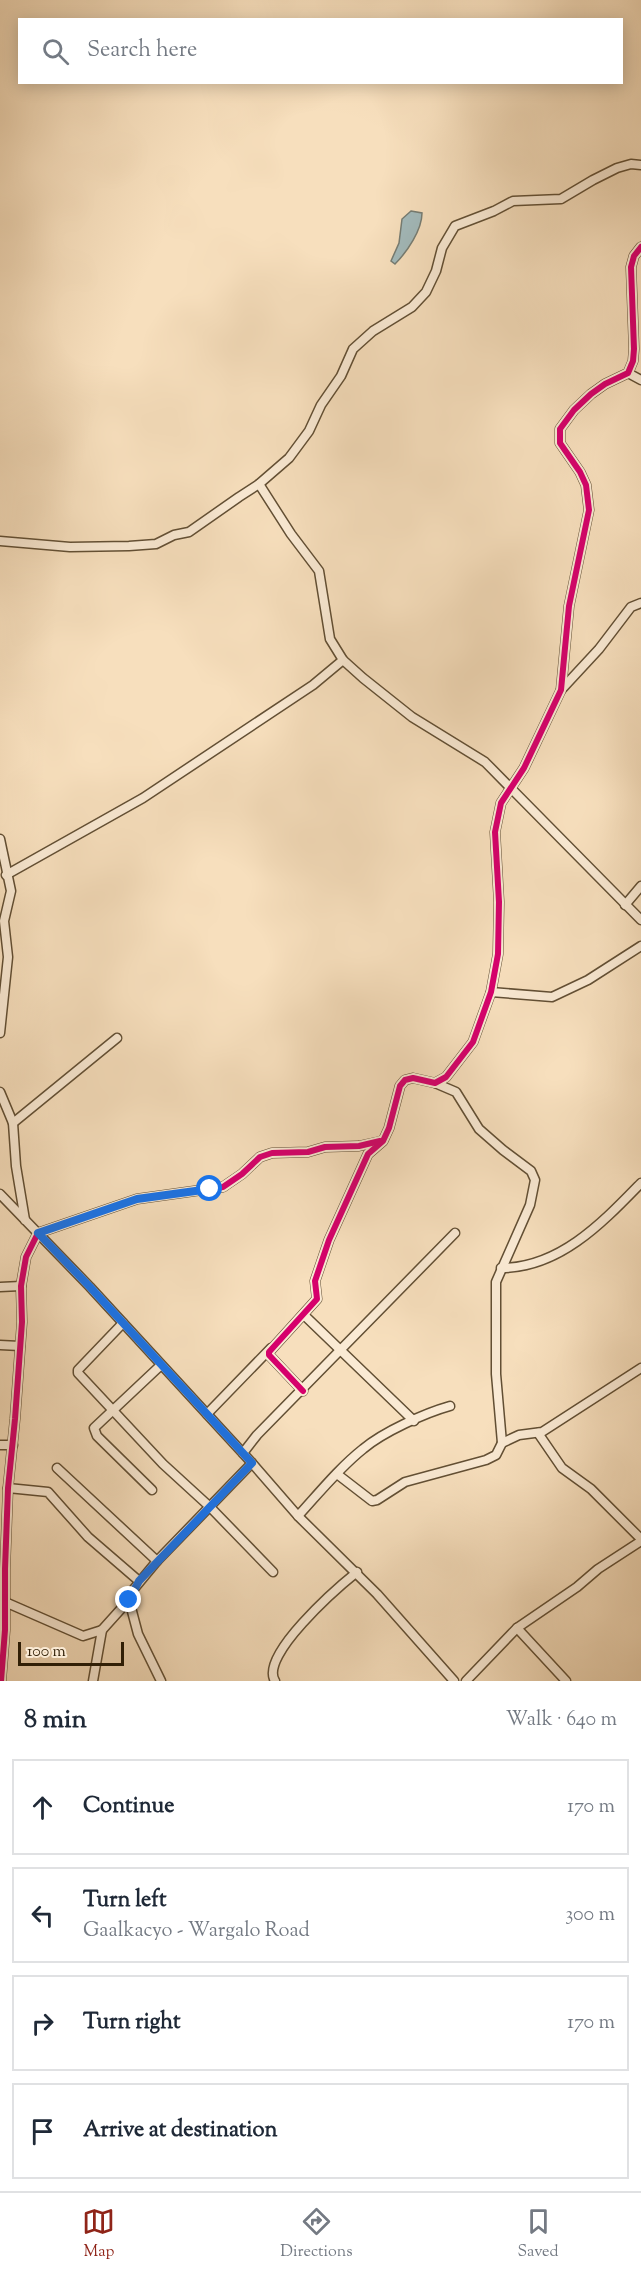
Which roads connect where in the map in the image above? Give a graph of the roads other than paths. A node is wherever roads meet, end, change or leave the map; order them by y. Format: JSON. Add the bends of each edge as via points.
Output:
{"nodes":[{"id":1,"x":641,"y":165,"type":"edge"},
{"id":2,"x":641,"y":247,"type":"edge"},
{"id":3,"x":628,"y":373,"type":"junction"},
{"id":4,"x":641,"y":380,"type":"edge"},
{"id":5,"x":259,"y":484,"type":"junction"},
{"id":6,"x":0,"y":542,"type":"edge"},
{"id":7,"x":641,"y":603,"type":"edge"},
{"id":8,"x":343,"y":660,"type":"junction"},
{"id":9,"x":561,"y":690,"type":"junction"},
{"id":10,"x":510,"y":788,"type":"junction"},
{"id":11,"x":0,"y":839,"type":"edge"},
{"id":12,"x":3,"y":877,"type":"edge"},
{"id":13,"x":641,"y":886,"type":"edge"},
{"id":14,"x":625,"y":905,"type":"junction"},
{"id":15,"x":641,"y":921,"type":"edge"},
{"id":16,"x":641,"y":946,"type":"edge"},
{"id":17,"x":491,"y":992,"type":"junction"},
{"id":18,"x":0,"y":1033,"type":"edge"},
{"id":19,"x":117,"y":1038,"type":"dead end"},
{"id":20,"x":435,"y":1083,"type":"junction"},
{"id":21,"x":0,"y":1092,"type":"edge"},
{"id":22,"x":13,"y":1123,"type":"junction"},
{"id":23,"x":383,"y":1141,"type":"junction"},
{"id":24,"x":641,"y":1183,"type":"edge"},
{"id":25,"x":0,"y":1194,"type":"edge"},
{"id":26,"x":25,"y":1220,"type":"junction"},
{"id":27,"x":38,"y":1233,"type":"junction"},
{"id":28,"x":455,"y":1233,"type":"dead end"},
{"id":29,"x":501,"y":1268,"type":"junction"},
{"id":30,"x":21,"y":1286,"type":"junction"},
{"id":31,"x":0,"y":1287,"type":"edge"},
{"id":32,"x":304,"y":1314,"type":"junction"},
{"id":33,"x":123,"y":1323,"type":"junction"},
{"id":34,"x":0,"y":1345,"type":"edge"},
{"id":35,"x":20,"y":1347,"type":"junction"},
{"id":36,"x":272,"y":1348,"type":"junction"},
{"id":37,"x":340,"y":1349,"type":"junction"},
{"id":38,"x":162,"y":1365,"type":"junction"},
{"id":39,"x":641,"y":1368,"type":"edge"},
{"id":40,"x":303,"y":1390,"type":"junction"},
{"id":41,"x":450,"y":1406,"type":"dead end"},
{"id":42,"x":113,"y":1409,"type":"junction"},
{"id":43,"x":207,"y":1414,"type":"junction"},
{"id":44,"x":414,"y":1421,"type":"junction"},
{"id":45,"x":538,"y":1433,"type":"junction"},
{"id":46,"x":502,"y":1443,"type":"junction"},
{"id":47,"x":0,"y":1445,"type":"edge"},
{"id":48,"x":13,"y":1445,"type":"junction"},
{"id":49,"x":243,"y":1453,"type":"junction"},
{"id":50,"x":252,"y":1463,"type":"junction"},
{"id":51,"x":57,"y":1468,"type":"dead end"},
{"id":52,"x":337,"y":1474,"type":"junction"},
{"id":53,"x":8,"y":1488,"type":"junction"},
{"id":54,"x":152,"y":1490,"type":"dead end"},
{"id":55,"x":210,"y":1507,"type":"junction"},
{"id":56,"x":298,"y":1516,"type":"junction"},
{"id":57,"x":641,"y":1540,"type":"edge"},
{"id":58,"x":157,"y":1561,"type":"junction"},
{"id":59,"x":273,"y":1572,"type":"dead end"},
{"id":60,"x":357,"y":1572,"type":"junction"},
{"id":61,"x":139,"y":1581,"type":"junction"},
{"id":62,"x":129,"y":1600,"type":"junction"},
{"id":63,"x":5,"y":1602,"type":"junction"},
{"id":64,"x":517,"y":1628,"type":"junction"},
{"id":65,"x":102,"y":1630,"type":"junction"},
{"id":66,"x":1,"y":1681,"type":"edge"},
{"id":67,"x":93,"y":1681,"type":"edge"},
{"id":68,"x":160,"y":1681,"type":"edge"},
{"id":69,"x":275,"y":1681,"type":"edge"},
{"id":70,"x":454,"y":1681,"type":"edge"},
{"id":71,"x":466,"y":1681,"type":"edge"},
{"id":72,"x":566,"y":1681,"type":"edge"}],
"edges":[{"from":1,"to":5,"type":"street","via":[[617,168],[561,199],[513,201],[455,226],[442,248],[426,292],[412,307],[353,348],[309,431],[289,458]]},
{"from":2,"to":3,"type":"street","via":[[631,267],[634,349]]},
{"from":3,"to":4,"type":"street"},
{"from":3,"to":9,"type":"street","via":[[591,394],[560,429],[560,443],[580,472],[589,495],[569,606]]},
{"from":5,"to":6,"type":"street","via":[[189,532],[156,544],[70,547]]},
{"from":5,"to":8,"type":"street","via":[[319,571],[330,639]]},
{"from":7,"to":9,"type":"street","via":[[631,607]]},
{"from":8,"to":10,"type":"street","via":[[412,717],[485,762]]},
{"from":8,"to":12,"type":"street","via":[[313,685],[143,798]]},
{"from":9,"to":10,"type":"street","via":[[524,768]]},
{"from":10,"to":14,"type":"street"},
{"from":10,"to":17,"type":"street","via":[[501,803],[495,832],[498,954]]},
{"from":11,"to":12,"type":"street"},
{"from":12,"to":18,"type":"street","via":[[11,891],[4,921],[8,957]]},
{"from":13,"to":14,"type":"street"},
{"from":14,"to":15,"type":"street"},
{"from":16,"to":17,"type":"street","via":[[588,980],[552,997]]},
{"from":17,"to":20,"type":"street","via":[[473,1042],[446,1077]]},
{"from":19,"to":22,"type":"street"},
{"from":20,"to":23,"type":"street","via":[[405,1080]]},
{"from":20,"to":29,"type":"street","via":[[456,1092],[479,1129],[531,1171],[535,1180],[530,1205]]},
{"from":21,"to":22,"type":"street"},
{"from":22,"to":26,"type":"street"},
{"from":23,"to":27,"type":"street","via":[[272,1153],[260,1157],[223,1187],[137,1199]]},
{"from":23,"to":32,"type":"street","via":[[368,1154],[360,1169],[316,1276],[317,1299]]},
{"from":24,"to":29,"type":"street","via":[[565,1251],[537,1262]]},
{"from":25,"to":26,"type":"street"},
{"from":26,"to":27,"type":"street"},
{"from":27,"to":30,"type":"street","via":[[26,1257]]},
{"from":27,"to":33,"type":"street"},
{"from":28,"to":37,"type":"street"},
{"from":29,"to":46,"type":"street","via":[[496,1282],[496,1374]]},
{"from":30,"to":31,"type":"street"},
{"from":30,"to":35,"type":"street"},
{"from":32,"to":36,"type":"street"},
{"from":32,"to":37,"type":"street"},
{"from":33,"to":38,"type":"street"},
{"from":33,"to":42,"type":"street","via":[[78,1370]]},
{"from":34,"to":35,"type":"street"},
{"from":35,"to":48,"type":"street"},
{"from":36,"to":40,"type":"street","via":[[269,1356]]},
{"from":36,"to":43,"type":"street"},
{"from":37,"to":40,"type":"street"},
{"from":37,"to":44,"type":"street"},
{"from":38,"to":42,"type":"street"},
{"from":38,"to":43,"type":"street"},
{"from":39,"to":45,"type":"street"},
{"from":40,"to":49,"type":"street"},
{"from":41,"to":44,"type":"street"},
{"from":42,"to":54,"type":"street","via":[[94,1428],[97,1436]]},
{"from":42,"to":55,"type":"street","via":[[163,1464]]},
{"from":43,"to":49,"type":"street"},
{"from":44,"to":52,"type":"street","via":[[364,1447]]},
{"from":45,"to":46,"type":"street","via":[[519,1435]]},
{"from":45,"to":57,"type":"street","via":[[562,1468],[591,1489]]},
{"from":46,"to":52,"type":"street","via":[[496,1455],[486,1460],[405,1482],[377,1500],[367,1499]]},
{"from":47,"to":48,"type":"street"},
{"from":48,"to":53,"type":"street"},
{"from":49,"to":50,"type":"street"},
{"from":50,"to":55,"type":"street"},
{"from":50,"to":56,"type":"street"},
{"from":51,"to":58,"type":"street"},
{"from":52,"to":56,"type":"street"},
{"from":53,"to":61,"type":"street","via":[[48,1492],[88,1537]]},
{"from":53,"to":63,"type":"street"},
{"from":55,"to":58,"type":"street"},
{"from":55,"to":59,"type":"street"},
{"from":56,"to":60,"type":"street"},
{"from":57,"to":64,"type":"street"},
{"from":58,"to":61,"type":"street"},
{"from":60,"to":69,"type":"street","via":[[287,1642],[273,1664]]},
{"from":60,"to":70,"type":"street"},
{"from":61,"to":62,"type":"street"},
{"from":62,"to":65,"type":"street"},
{"from":62,"to":68,"type":"street","via":[[138,1634]]},
{"from":63,"to":65,"type":"street","via":[[83,1636]]},
{"from":63,"to":66,"type":"street"},
{"from":64,"to":71,"type":"street"},
{"from":64,"to":72,"type":"street"},
{"from":65,"to":67,"type":"street"}]}
